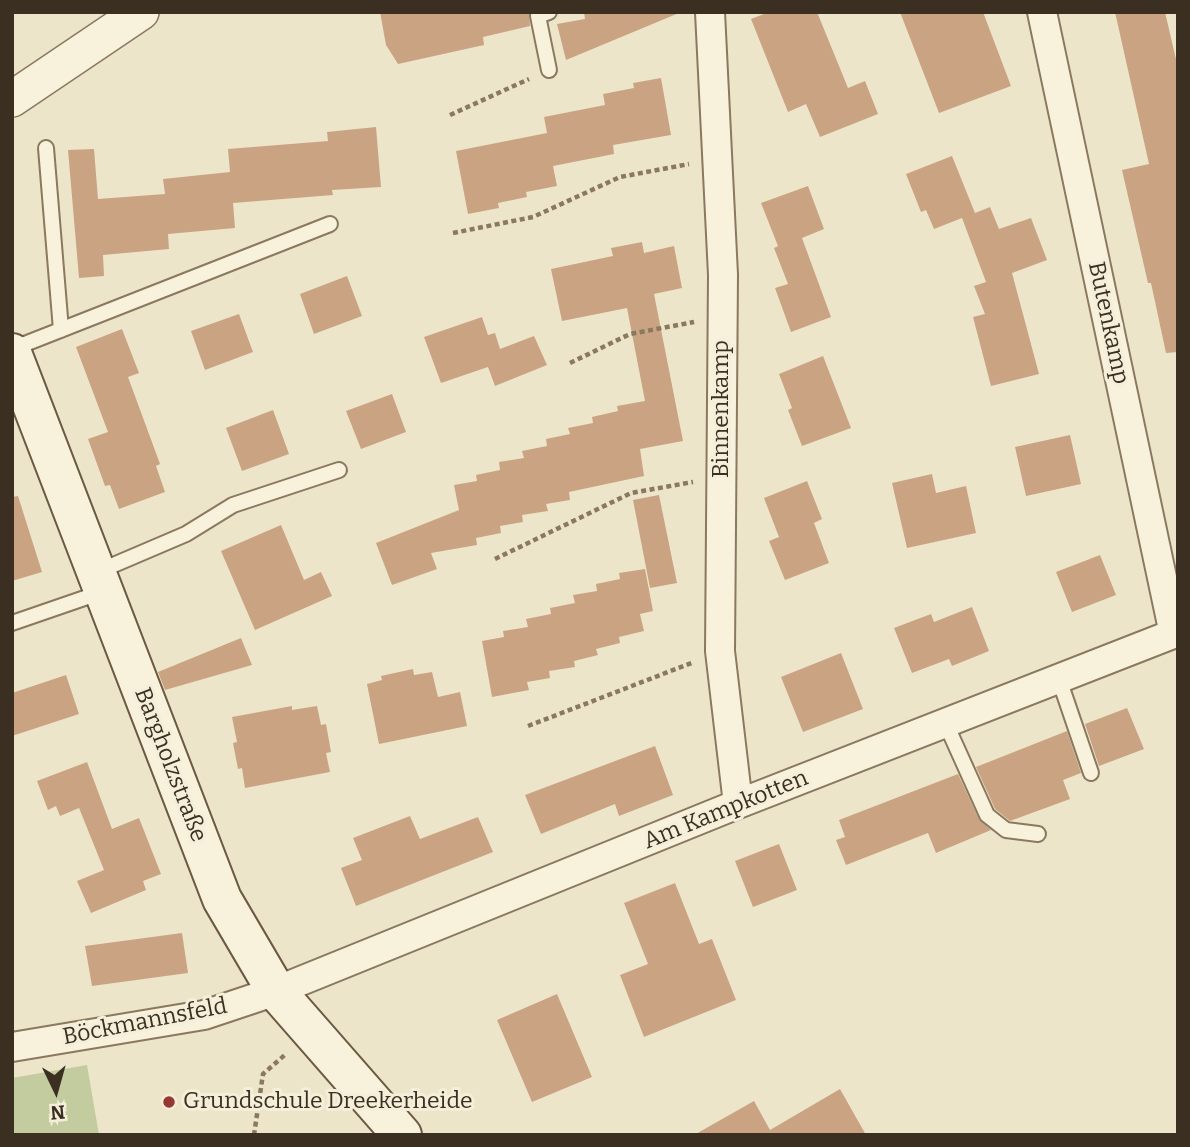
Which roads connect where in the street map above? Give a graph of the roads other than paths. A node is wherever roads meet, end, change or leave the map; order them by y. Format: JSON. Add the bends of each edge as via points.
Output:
{"nodes":[{"id":1,"x":141,"y":12,"type":"edge"},
{"id":2,"x":550,"y":12,"type":"edge"},
{"id":3,"x":710,"y":12,"type":"edge"},
{"id":4,"x":1042,"y":12,"type":"edge"},
{"id":5,"x":549,"y":70,"type":"road end"},
{"id":6,"x":12,"y":99,"type":"edge"},
{"id":7,"x":46,"y":148,"type":"dead end"},
{"id":8,"x":330,"y":224,"type":"dead end"},
{"id":9,"x":61,"y":330,"type":"junction"},
{"id":10,"x":12,"y":351,"type":"edge"},
{"id":11,"x":339,"y":470,"type":"dead end"},
{"id":12,"x":99,"y":582,"type":"junction"},
{"id":13,"x":12,"y":623,"type":"edge"},
{"id":14,"x":1176,"y":633,"type":"edge"},
{"id":15,"x":1059,"y":679,"type":"junction"},
{"id":16,"x":946,"y":724,"type":"junction"},
{"id":17,"x":1091,"y":773,"type":"dead end"},
{"id":18,"x":738,"y":804,"type":"junction"},
{"id":19,"x":1038,"y":834,"type":"dead end"},
{"id":20,"x":276,"y":991,"type":"junction"},
{"id":21,"x":12,"y":1046,"type":"edge"},
{"id":22,"x":402,"y":1135,"type":"edge"}],
"edges":[{"from":1,"to":6,"type":"street"},
{"from":2,"to":5,"type":"lane","via":[[538,16]]},
{"from":3,"to":18,"type":"street","name":"Binnenkamp","via":[[723,275],[720,651]]},
{"from":4,"to":14,"type":"street","name":"Butenkamp"},
{"from":7,"to":9,"type":"lane"},
{"from":8,"to":9,"type":"lane"},
{"from":9,"to":10,"type":"lane"},
{"from":10,"to":12,"type":"main road","name":"Bargholzstraße"},
{"from":11,"to":12,"type":"lane","via":[[233,505]]},
{"from":12,"to":13,"type":"lane"},
{"from":12,"to":20,"type":"main road","name":"Bargholzstraße","via":[[222,899]]},
{"from":14,"to":15,"type":"street","name":"Am Kampkotten"},
{"from":15,"to":16,"type":"street","name":"Am Kampkotten"},
{"from":15,"to":17,"type":"lane"},
{"from":16,"to":18,"type":"street","name":"Am Kampkotten"},
{"from":16,"to":19,"type":"lane","via":[[987,815],[1006,830]]},
{"from":18,"to":20,"type":"street","name":"Am Kampkotten"},
{"from":20,"to":21,"type":"street","name":"Böckmannsfeld","via":[[204,1016]]},
{"from":20,"to":22,"type":"main road","name":"Bargholzstraße"}]}
